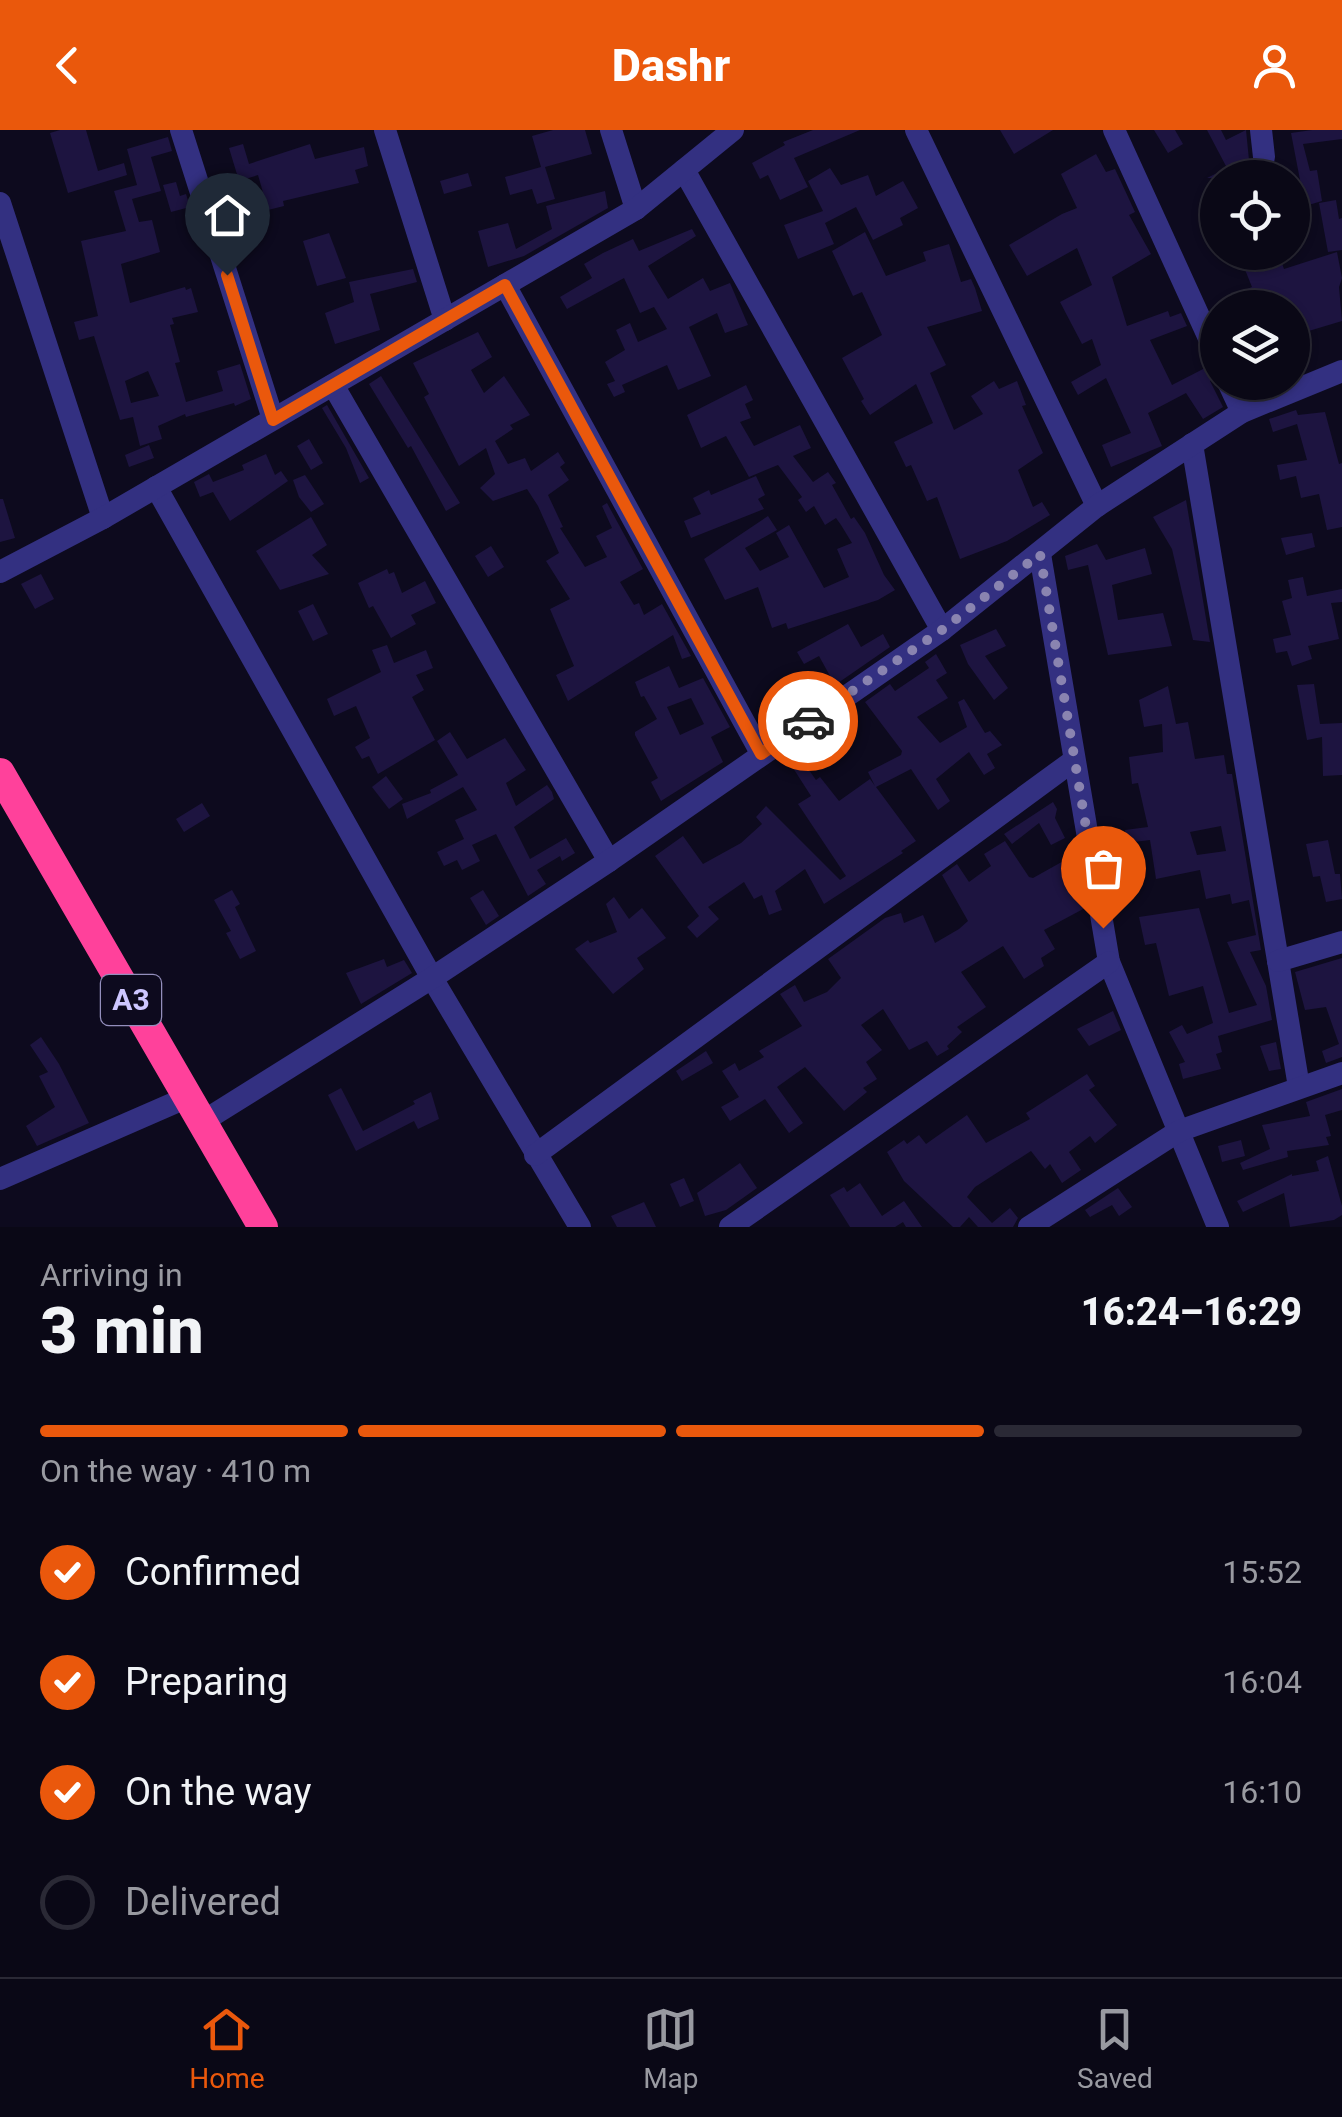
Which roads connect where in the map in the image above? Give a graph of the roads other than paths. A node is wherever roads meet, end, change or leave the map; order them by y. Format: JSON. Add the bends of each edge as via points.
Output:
{"nodes":[{"id":1,"x":181,"y":130,"type":"edge"},
{"id":2,"x":386,"y":130,"type":"edge"},
{"id":3,"x":611,"y":130,"type":"edge"},
{"id":4,"x":732,"y":130,"type":"edge"},
{"id":5,"x":916,"y":130,"type":"edge"},
{"id":6,"x":1114,"y":130,"type":"edge"},
{"id":7,"x":1261,"y":130,"type":"edge"},
{"id":8,"x":1264,"y":157,"type":"dead end"},
{"id":9,"x":684,"y":170,"type":"junction"},
{"id":10,"x":0,"y":203,"type":"edge"},
{"id":11,"x":636,"y":209,"type":"junction"},
{"id":12,"x":505,"y":285,"type":"junction"},
{"id":13,"x":1200,"y":319,"type":"edge"},
{"id":14,"x":445,"y":320,"type":"junction"},
{"id":15,"x":1342,"y":371,"type":"edge"},
{"id":16,"x":333,"y":385,"type":"junction"},
{"id":17,"x":1236,"y":400,"type":"edge"},
{"id":18,"x":1242,"y":412,"type":"junction"},
{"id":19,"x":273,"y":420,"type":"junction"},
{"id":20,"x":1192,"y":444,"type":"junction"},
{"id":21,"x":156,"y":487,"type":"junction"},
{"id":22,"x":1097,"y":506,"type":"junction"},
{"id":23,"x":104,"y":518,"type":"junction"},
{"id":24,"x":1040,"y":554,"type":"junction"},
{"id":25,"x":0,"y":572,"type":"edge"},
{"id":26,"x":942,"y":630,"type":"junction"},
{"id":27,"x":761,"y":754,"type":"junction"},
{"id":28,"x":1073,"y":761,"type":"junction"},
{"id":29,"x":0,"y":773,"type":"edge"},
{"id":30,"x":609,"y":861,"type":"junction"},
{"id":31,"x":1342,"y":942,"type":"edge"},
{"id":32,"x":1278,"y":960,"type":"junction"},
{"id":33,"x":1109,"y":962,"type":"junction"},
{"id":34,"x":432,"y":978,"type":"junction"},
{"id":35,"x":1342,"y":1073,"type":"edge"},
{"id":36,"x":1299,"y":1087,"type":"junction"},
{"id":37,"x":195,"y":1110,"type":"junction"},
{"id":38,"x":1180,"y":1131,"type":"junction"},
{"id":39,"x":535,"y":1155,"type":"junction"},
{"id":40,"x":0,"y":1179,"type":"edge"},
{"id":41,"x":1061,"y":1218,"type":"edge"},
{"id":42,"x":263,"y":1227,"type":"edge"},
{"id":43,"x":580,"y":1227,"type":"edge"},
{"id":44,"x":730,"y":1227,"type":"edge"},
{"id":45,"x":1029,"y":1227,"type":"edge"},
{"id":46,"x":1218,"y":1227,"type":"edge"}],
"edges":[{"from":1,"to":19,"type":"street"},
{"from":2,"to":14,"type":"street"},
{"from":3,"to":11,"type":"street"},
{"from":4,"to":9,"type":"street"},
{"from":5,"to":22,"type":"street"},
{"from":6,"to":13,"type":"street"},
{"from":7,"to":8,"type":"street"},
{"from":9,"to":11,"type":"street"},
{"from":9,"to":26,"type":"street"},
{"from":10,"to":23,"type":"street"},
{"from":11,"to":12,"type":"street"},
{"from":12,"to":14,"type":"street"},
{"from":12,"to":27,"type":"street"},
{"from":14,"to":16,"type":"street"},
{"from":15,"to":18,"type":"street"},
{"from":16,"to":19,"type":"street"},
{"from":16,"to":30,"type":"street"},
{"from":17,"to":18,"type":"street"},
{"from":18,"to":20,"type":"street"},
{"from":19,"to":21,"type":"street"},
{"from":20,"to":22,"type":"street"},
{"from":20,"to":32,"type":"street"},
{"from":21,"to":23,"type":"street"},
{"from":21,"to":34,"type":"street"},
{"from":22,"to":24,"type":"street"},
{"from":23,"to":25,"type":"street"},
{"from":24,"to":26,"type":"street"},
{"from":24,"to":28,"type":"street"},
{"from":26,"to":27,"type":"street"},
{"from":27,"to":30,"type":"street"},
{"from":28,"to":33,"type":"street"},
{"from":28,"to":39,"type":"street"},
{"from":29,"to":37,"type":"highway","number":"A3"},
{"from":30,"to":34,"type":"street"},
{"from":31,"to":32,"type":"street"},
{"from":32,"to":36,"type":"street"},
{"from":33,"to":38,"type":"street"},
{"from":33,"to":44,"type":"street"},
{"from":34,"to":37,"type":"street"},
{"from":34,"to":39,"type":"street"},
{"from":35,"to":36,"type":"street"},
{"from":36,"to":38,"type":"street"},
{"from":37,"to":40,"type":"street"},
{"from":37,"to":42,"type":"highway","number":"A3"},
{"from":38,"to":41,"type":"street"},
{"from":38,"to":46,"type":"street"},
{"from":39,"to":43,"type":"street"},
{"from":41,"to":45,"type":"street"}]}
